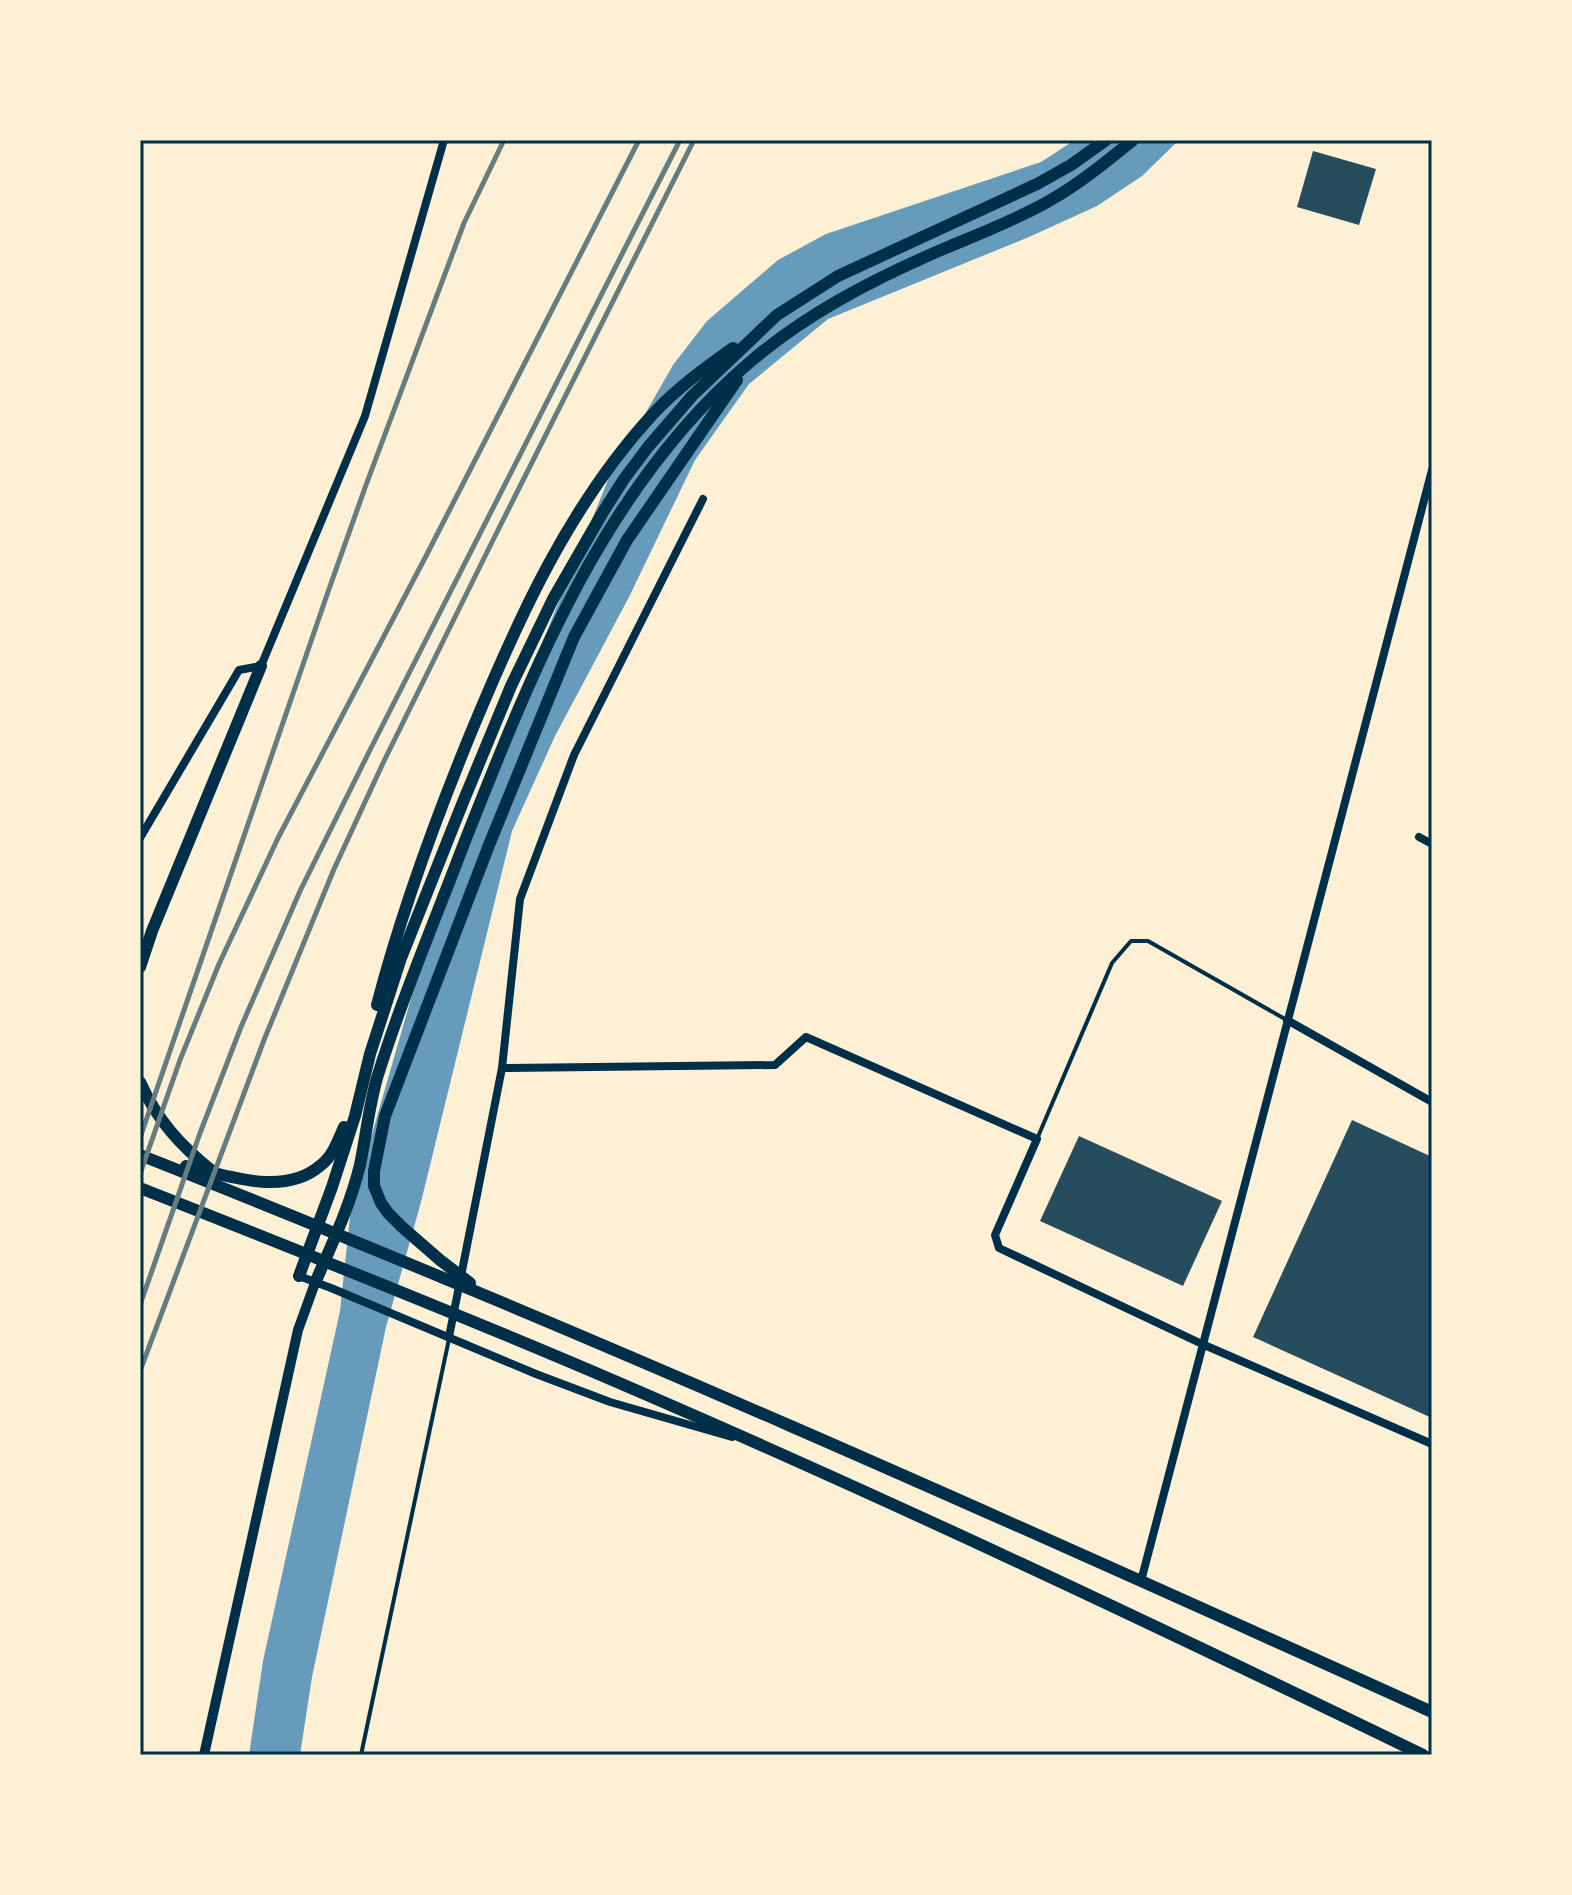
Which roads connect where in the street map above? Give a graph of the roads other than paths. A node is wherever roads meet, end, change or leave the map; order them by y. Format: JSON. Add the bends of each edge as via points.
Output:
{"nodes":[{"id":1,"x":444,"y":140,"type":"edge"},
{"id":2,"x":1106,"y":140,"type":"edge"},
{"id":3,"x":1133,"y":140,"type":"edge"},
{"id":4,"x":777,"y":315,"type":"junction"},
{"id":5,"x":750,"y":362,"type":"junction"},
{"id":6,"x":1432,"y":470,"type":"edge"},
{"id":7,"x":703,"y":499,"type":"dead end"},
{"id":8,"x":261,"y":666,"type":"junction"},
{"id":9,"x":1419,"y":837,"type":"dead end"},
{"id":10,"x":140,"y":838,"type":"edge"},
{"id":11,"x":1432,"y":844,"type":"edge"},
{"id":12,"x":140,"y":967,"type":"edge"},
{"id":13,"x":1287,"y":1020,"type":"junction"},
{"id":14,"x":502,"y":1068,"type":"junction"},
{"id":15,"x":140,"y":1082,"type":"edge"},
{"id":16,"x":1432,"y":1102,"type":"edge"},
{"id":17,"x":1037,"y":1139,"type":"junction"},
{"id":18,"x":140,"y":1155,"type":"edge"},
{"id":19,"x":215,"y":1173,"type":"junction"},
{"id":20,"x":140,"y":1188,"type":"edge"},
{"id":21,"x":299,"y":1276,"type":"joint"},
{"id":22,"x":315,"y":1283,"type":"junction"},
{"id":23,"x":486,"y":1295,"type":"junction"},
{"id":24,"x":449,"y":1337,"type":"junction"},
{"id":25,"x":1202,"y":1344,"type":"junction"},
{"id":26,"x":752,"y":1442,"type":"junction"},
{"id":27,"x":1432,"y":1444,"type":"edge"},
{"id":28,"x":1141,"y":1581,"type":"junction"},
{"id":29,"x":1432,"y":1712,"type":"edge"},
{"id":30,"x":204,"y":1755,"type":"edge"},
{"id":31,"x":361,"y":1755,"type":"edge"},
{"id":32,"x":1423,"y":1755,"type":"edge"}],
"edges":[{"from":1,"to":8,"type":"street","via":[[365,416]]},
{"from":2,"to":4,"type":"main road","via":[[1037,184],[838,276]]},
{"from":3,"to":5,"type":"main road","via":[[1048,202],[873,280],[784,334]]},
{"from":4,"to":19,"type":"main road","via":[[684,384],[653,414],[603,475],[535,589],[501,659],[425,851],[397,933],[358,1086],[324,1164],[304,1177],[278,1182]]},
{"from":4,"to":21,"type":"main road","via":[[692,396],[648,447],[573,562],[511,686],[401,958],[355,1116]]},
{"from":5,"to":22,"type":"main road","via":[[653,466],[583,572],[525,694],[417,964],[376,1081],[350,1199]]},
{"from":5,"to":23,"type":"main road","via":[[627,540],[574,637],[385,1116],[374,1171],[381,1203],[421,1244]]},
{"from":6,"to":13,"type":"street"},
{"from":7,"to":14,"type":"street","via":[[574,755],[520,899]]},
{"from":8,"to":10,"type":"street","via":[[239,670]]},
{"from":8,"to":12,"type":"main road"},
{"from":9,"to":11,"type":"street"},
{"from":13,"to":16,"type":"street"},
{"from":13,"to":17,"type":"lane","via":[[1148,941],[1131,941],[1112,963]]},
{"from":13,"to":25,"type":"street"},
{"from":14,"to":17,"type":"street","via":[[775,1065],[806,1037]]},
{"from":14,"to":24,"type":"street"},
{"from":15,"to":19,"type":"main road","via":[[171,1134]]},
{"from":17,"to":25,"type":"street","via":[[995,1235],[999,1248]]},
{"from":18,"to":19,"type":"main road"},
{"from":18,"to":23,"type":"main road"},
{"from":20,"to":26,"type":"main road"},
{"from":21,"to":22,"type":"street"},
{"from":22,"to":24,"type":"street"},
{"from":22,"to":30,"type":"street","via":[[298,1330]]},
{"from":23,"to":28,"type":"main road"},
{"from":24,"to":26,"type":"street","via":[[610,1402]]},
{"from":24,"to":31,"type":"lane"},
{"from":25,"to":27,"type":"street"},
{"from":25,"to":28,"type":"street"},
{"from":26,"to":32,"type":"main road"},
{"from":28,"to":29,"type":"main road"}]}
